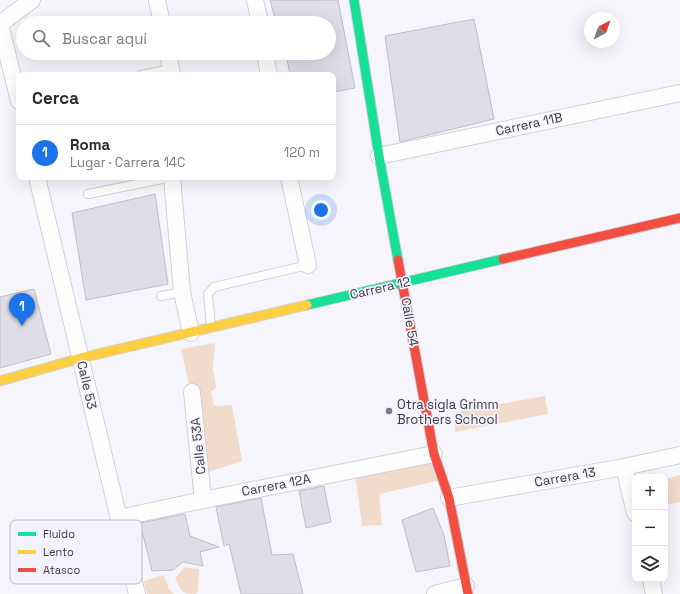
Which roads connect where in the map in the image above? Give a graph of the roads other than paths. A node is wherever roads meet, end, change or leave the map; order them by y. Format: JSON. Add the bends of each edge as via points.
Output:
{"nodes":[{"id":1,"x":32,"y":0,"type":"edge"},
{"id":2,"x":156,"y":0,"type":"edge"},
{"id":3,"x":255,"y":0,"type":"edge"},
{"id":4,"x":354,"y":0,"type":"edge"},
{"id":5,"x":160,"y":16,"type":"edge"},
{"id":6,"x":258,"y":16,"type":"edge"},
{"id":7,"x":0,"y":24,"type":"edge"},
{"id":8,"x":169,"y":60,"type":"edge"},
{"id":9,"x":267,"y":60,"type":"edge"},
{"id":10,"x":172,"y":72,"type":"edge"},
{"id":11,"x":269,"y":72,"type":"edge"},
{"id":12,"x":16,"y":89,"type":"edge"},
{"id":13,"x":680,"y":93,"type":"edge"},
{"id":14,"x":379,"y":156,"type":"junction"},
{"id":15,"x":38,"y":180,"type":"edge"},
{"id":16,"x":157,"y":180,"type":"edge"},
{"id":17,"x":172,"y":180,"type":"edge"},
{"id":18,"x":290,"y":180,"type":"edge"},
{"id":19,"x":88,"y":194,"type":"dead end"},
{"id":20,"x":680,"y":218,"type":"edge"},
{"id":21,"x":308,"y":265,"type":"joint"},
{"id":22,"x":403,"y":283,"type":"junction"},
{"id":23,"x":182,"y":292,"type":"junction"},
{"id":24,"x":162,"y":296,"type":"dead end"},
{"id":25,"x":211,"y":328,"type":"junction"},
{"id":26,"x":191,"y":333,"type":"junction"},
{"id":27,"x":81,"y":358,"type":"junction"},
{"id":28,"x":0,"y":381,"type":"edge"},
{"id":29,"x":192,"y":392,"type":"dead end"},
{"id":30,"x":434,"y":454,"type":"junction"},
{"id":31,"x":680,"y":455,"type":"edge"},
{"id":32,"x":624,"y":467,"type":"junction"},
{"id":33,"x":449,"y":498,"type":"junction"},
{"id":34,"x":203,"y":500,"type":"junction"},
{"id":35,"x":634,"y":510,"type":"edge"},
{"id":36,"x":119,"y":518,"type":"joint"},
{"id":37,"x":652,"y":582,"type":"edge"},
{"id":38,"x":135,"y":584,"type":"edge"},
{"id":39,"x":467,"y":590,"type":"edge"},
{"id":40,"x":137,"y":594,"type":"edge"},
{"id":41,"x":436,"y":594,"type":"edge"},
{"id":42,"x":654,"y":594,"type":"edge"}],
"edges":[{"from":1,"to":7,"type":"street"},
{"from":2,"to":5,"type":"street"},
{"from":3,"to":6,"type":"street"},
{"from":4,"to":14,"type":"street","name":"Calle 54"},
{"from":7,"to":12,"type":"street"},
{"from":8,"to":10,"type":"street"},
{"from":9,"to":11,"type":"street"},
{"from":13,"to":14,"type":"street","name":"Carrera 11B"},
{"from":14,"to":22,"type":"street","name":"Calle 54"},
{"from":15,"to":27,"type":"street","name":"Calle 53"},
{"from":16,"to":19,"type":"lane"},
{"from":17,"to":23,"type":"street"},
{"from":18,"to":21,"type":"street"},
{"from":20,"to":22,"type":"street","name":"Carrera 12"},
{"from":21,"to":25,"type":"lane","via":[[214,287],[208,294]]},
{"from":22,"to":25,"type":"street","name":"Carrera 12"},
{"from":22,"to":30,"type":"street","name":"Calle 54"},
{"from":23,"to":24,"type":"lane"},
{"from":23,"to":26,"type":"street"},
{"from":25,"to":26,"type":"street","name":"Carrera 12"},
{"from":26,"to":27,"type":"street","name":"Carrera 12"},
{"from":27,"to":28,"type":"street","name":"Carrera 12"},
{"from":27,"to":36,"type":"street","name":"Calle 53"},
{"from":29,"to":34,"type":"street","name":"Calle 53A"},
{"from":30,"to":33,"type":"street","name":"Calle 54"},
{"from":30,"to":34,"type":"street","name":"Carrera 12A"},
{"from":31,"to":32,"type":"street","name":"Carrera 13"},
{"from":32,"to":33,"type":"street","name":"Carrera 13"},
{"from":32,"to":35,"type":"street"},
{"from":33,"to":39,"type":"street","name":"Calle 54"},
{"from":34,"to":36,"type":"street","name":"Carrera 12A"},
{"from":37,"to":42,"type":"street"},
{"from":38,"to":40,"type":"street","name":"Calle 53"},
{"from":39,"to":41,"type":"street"}]}
